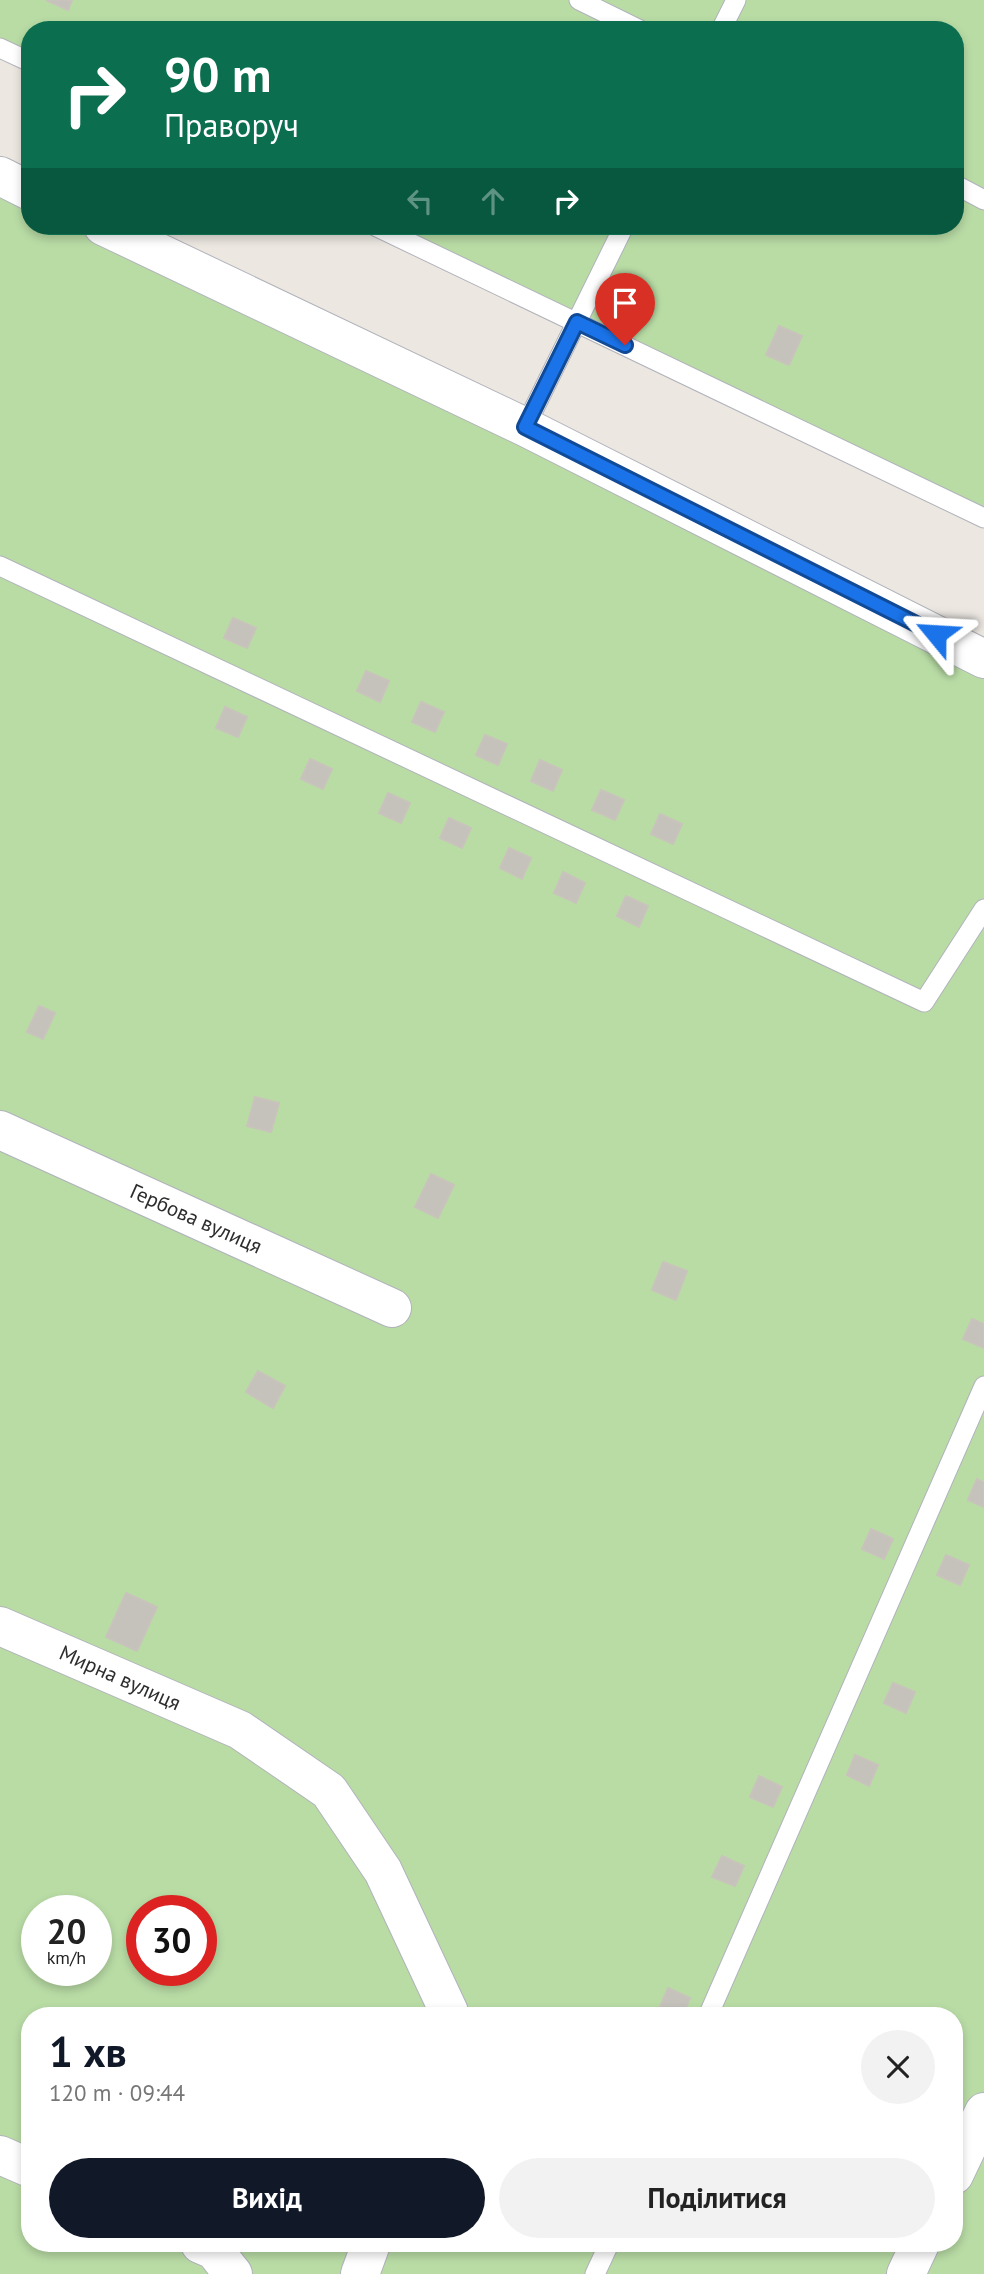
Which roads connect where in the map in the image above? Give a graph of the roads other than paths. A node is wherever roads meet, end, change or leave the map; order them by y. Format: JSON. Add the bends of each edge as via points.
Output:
{"nodes":[{"id":1,"x":579,"y":0,"type":"edge"},
{"id":2,"x":736,"y":0,"type":"edge"},
{"id":3,"x":622,"y":21,"type":"edge"},
{"id":4,"x":726,"y":21,"type":"edge"},
{"id":5,"x":0,"y":48,"type":"edge"},
{"id":6,"x":21,"y":58,"type":"edge"},
{"id":7,"x":0,"y":176,"type":"edge"},
{"id":8,"x":21,"y":186,"type":"edge"},
{"id":9,"x":964,"y":190,"type":"edge"},
{"id":10,"x":984,"y":200,"type":"edge"},
{"id":11,"x":122,"y":235,"type":"edge"},
{"id":12,"x":394,"y":235,"type":"edge"},
{"id":13,"x":620,"y":235,"type":"edge"},
{"id":14,"x":577,"y":322,"type":"junction"},
{"id":15,"x":525,"y":427,"type":"junction"},
{"id":16,"x":984,"y":518,"type":"edge"},
{"id":17,"x":0,"y":566,"type":"edge"},
{"id":18,"x":984,"y":659,"type":"edge"},
{"id":19,"x":984,"y":909,"type":"edge"},
{"id":20,"x":0,"y":1130,"type":"edge"},
{"id":21,"x":392,"y":1308,"type":"dead end"},
{"id":22,"x":984,"y":1386,"type":"edge"},
{"id":23,"x":0,"y":1626,"type":"edge"},
{"id":24,"x":447,"y":2007,"type":"edge"},
{"id":25,"x":712,"y":2007,"type":"edge"},
{"id":26,"x":984,"y":2112,"type":"edge"},
{"id":27,"x":0,"y":2155,"type":"edge"},
{"id":28,"x":963,"y":2156,"type":"edge"},
{"id":29,"x":21,"y":2164,"type":"edge"},
{"id":30,"x":216,"y":2252,"type":"edge"},
{"id":31,"x":368,"y":2252,"type":"edge"},
{"id":32,"x":605,"y":2252,"type":"edge"},
{"id":33,"x":916,"y":2252,"type":"edge"},
{"id":34,"x":233,"y":2274,"type":"edge"},
{"id":35,"x":360,"y":2274,"type":"edge"},
{"id":36,"x":595,"y":2274,"type":"edge"},
{"id":37,"x":906,"y":2274,"type":"edge"}],
"edges":[{"from":1,"to":3,"type":"lane"},
{"from":2,"to":4,"type":"lane"},
{"from":5,"to":6,"type":"lane"},
{"from":7,"to":8,"type":"street"},
{"from":9,"to":10,"type":"lane"},
{"from":11,"to":15,"type":"street"},
{"from":12,"to":14,"type":"lane"},
{"from":13,"to":14,"type":"lane"},
{"from":14,"to":15,"type":"lane"},
{"from":14,"to":16,"type":"lane"},
{"from":15,"to":18,"type":"street"},
{"from":17,"to":19,"type":"lane","via":[[924,1002]]},
{"from":20,"to":21,"type":"street","name":"Гербова вулиця"},
{"from":22,"to":25,"type":"lane"},
{"from":23,"to":24,"type":"street","name":"Мирна вулиця","via":[[240,1730],[329,1791],[383,1871]]},
{"from":26,"to":28,"type":"street"},
{"from":27,"to":29,"type":"street"},
{"from":30,"to":34,"type":"street"},
{"from":31,"to":35,"type":"street"},
{"from":32,"to":36,"type":"lane"},
{"from":33,"to":37,"type":"street"}]}
